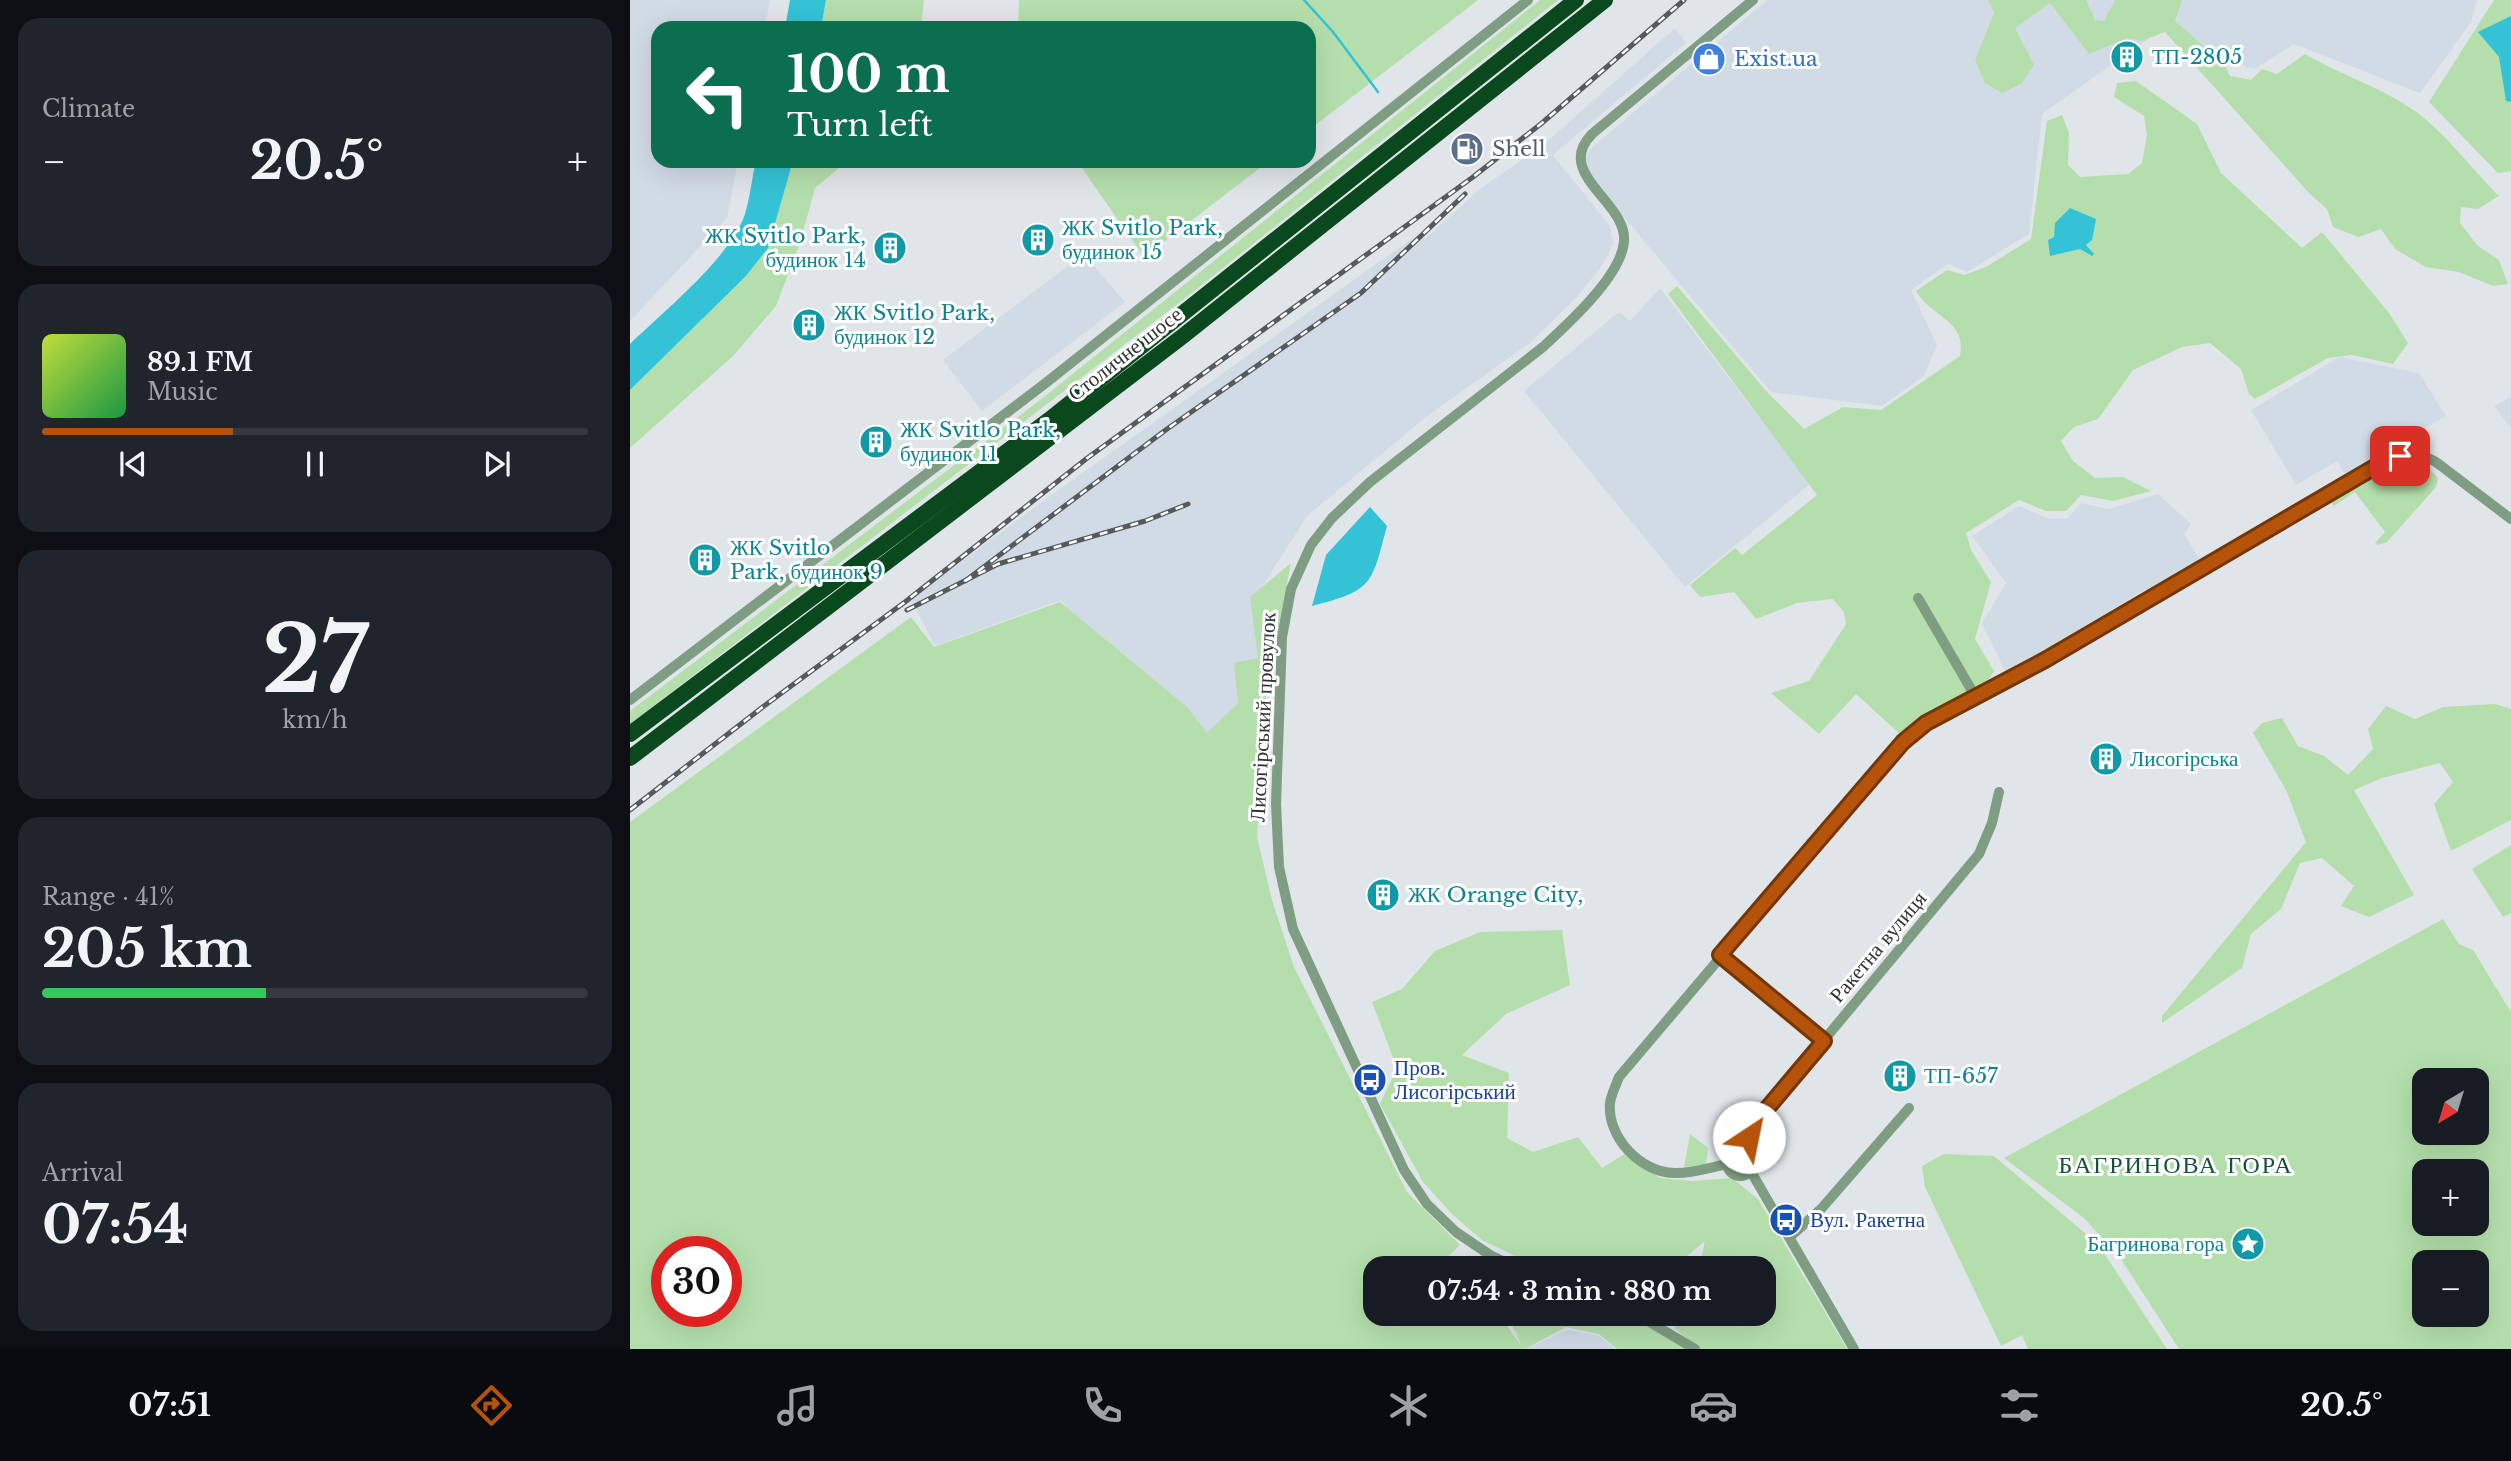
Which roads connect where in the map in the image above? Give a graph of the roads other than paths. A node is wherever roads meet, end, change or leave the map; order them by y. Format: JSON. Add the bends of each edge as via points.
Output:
{"nodes":[{"id":1,"x":1528,"y":0,"type":"edge"},
{"id":2,"x":1576,"y":0,"type":"edge"},
{"id":3,"x":1605,"y":0,"type":"edge"},
{"id":4,"x":1753,"y":0,"type":"edge"},
{"id":5,"x":2511,"y":519,"type":"edge"},
{"id":6,"x":1918,"y":598,"type":"dead end"},
{"id":7,"x":1975,"y":696,"type":"junction"},
{"id":8,"x":630,"y":700,"type":"edge"},
{"id":9,"x":630,"y":734,"type":"edge"},
{"id":10,"x":630,"y":758,"type":"edge"},
{"id":11,"x":1999,"y":792,"type":"dead end"},
{"id":12,"x":1720,"y":955,"type":"junction"},
{"id":13,"x":1824,"y":1041,"type":"junction"},
{"id":14,"x":1909,"y":1108,"type":"dead end"},
{"id":15,"x":1742,"y":1150,"type":"junction"},
{"id":16,"x":1728,"y":1164,"type":"junction"},
{"id":17,"x":1750,"y":1170,"type":"junction"},
{"id":18,"x":1791,"y":1236,"type":"junction"},
{"id":19,"x":1491,"y":1256,"type":"edge"},
{"id":20,"x":1656,"y":1326,"type":"edge"},
{"id":21,"x":1695,"y":1349,"type":"edge"},
{"id":22,"x":1854,"y":1349,"type":"edge"}],
"edges":[{"from":1,"to":8,"type":"street","name":"Столичне шосе","via":[[1047,382]]},
{"from":2,"to":9,"type":"highway","name":"Столичне шосе","via":[[1049,420]]},
{"from":3,"to":10,"type":"highway","name":"Столичне шосе","via":[[1194,328]]},
{"from":4,"to":19,"type":"street","name":"Лисогірський провулок","via":[[1592,134],[1580,156],[1584,173],[1622,226],[1623,249],[1614,269],[1543,347],[1370,482],[1332,518],[1296,574],[1282,637],[1276,826],[1279,867],[1293,929],[1415,1188],[1456,1232]]},
{"from":5,"to":7,"type":"street","via":[[2436,461],[2414,450],[2385,461],[2045,660]]},
{"from":6,"to":7,"type":"street"},
{"from":7,"to":12,"type":"street","via":[[1926,723],[1903,742]]},
{"from":11,"to":13,"type":"street","name":"Ракетна вулиця","via":[[1979,854]]},
{"from":12,"to":13,"type":"street"},
{"from":12,"to":16,"type":"street","via":[[1629,1062],[1610,1104],[1619,1139],[1651,1169],[1674,1173]]},
{"from":13,"to":15,"type":"street","name":"Ракетна вулиця","via":[[1759,1118]]},
{"from":14,"to":18,"type":"street"},
{"from":15,"to":16,"type":"street","via":[[1732,1153]]},
{"from":15,"to":17,"type":"street","via":[[1753,1160]]},
{"from":16,"to":17,"type":"street","via":[[1736,1174]]},
{"from":17,"to":18,"type":"street"},
{"from":18,"to":22,"type":"street"},
{"from":20,"to":21,"type":"street"}]}
